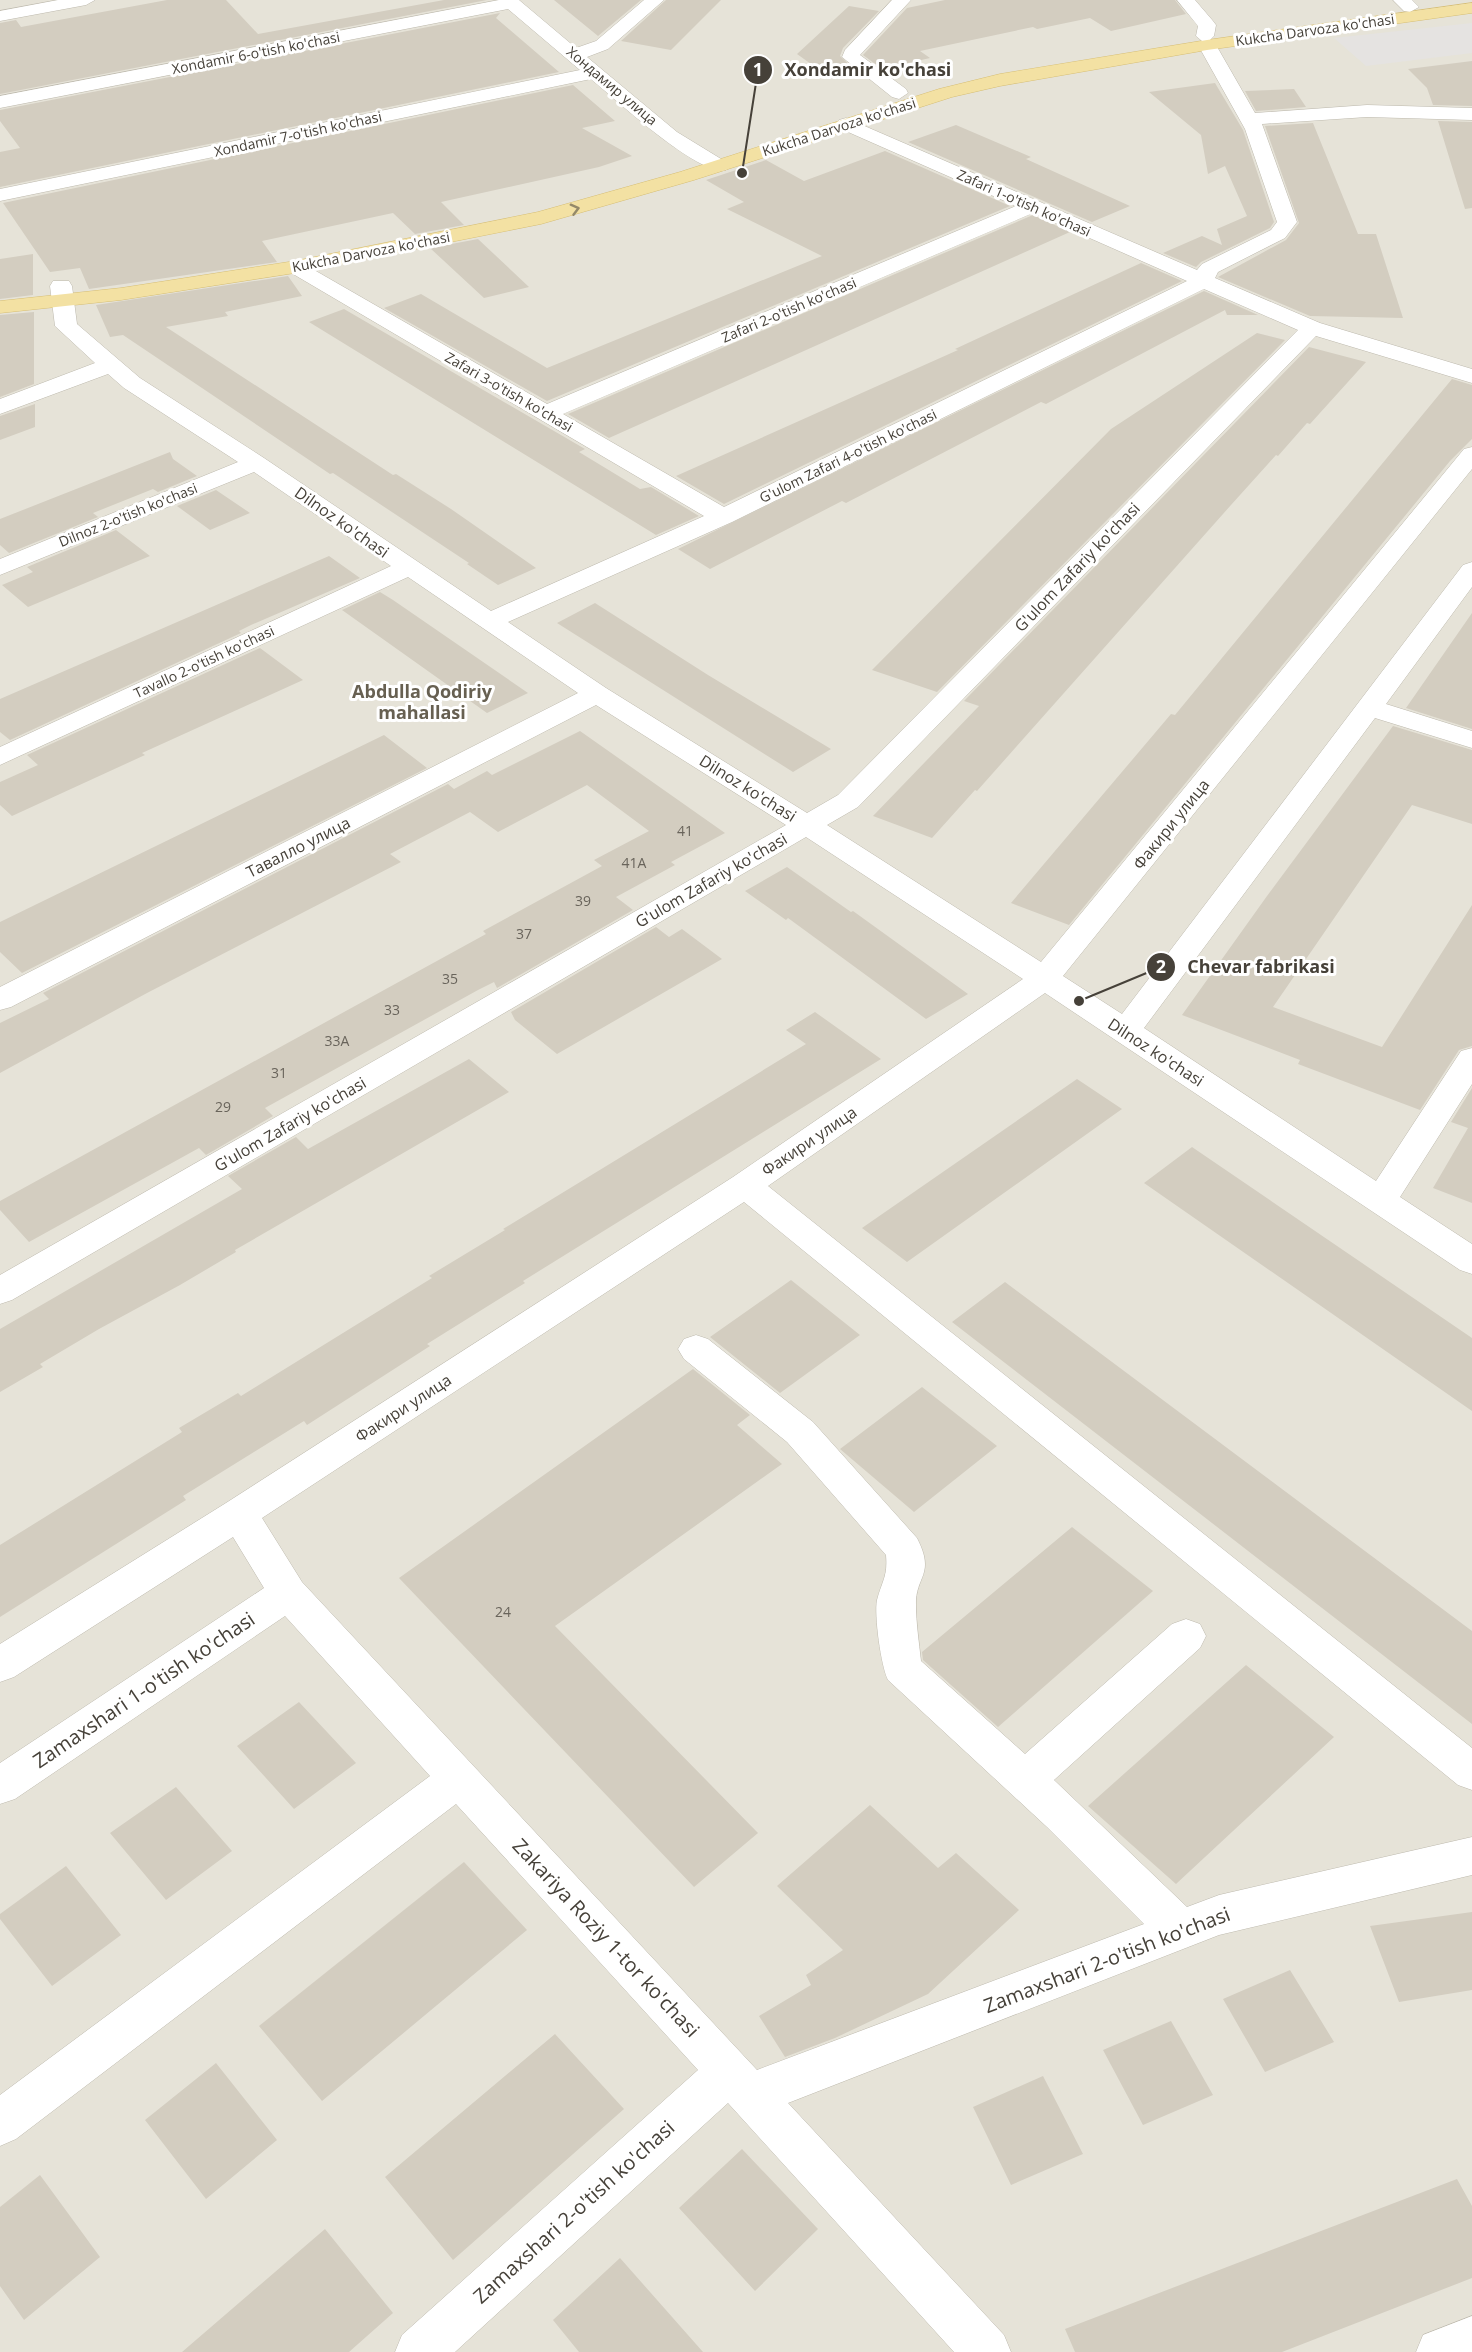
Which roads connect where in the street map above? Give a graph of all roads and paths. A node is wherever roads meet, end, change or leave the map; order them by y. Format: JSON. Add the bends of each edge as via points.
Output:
{"nodes":[{"id":1,"x":86,"y":0,"type":"edge"},
{"id":2,"x":655,"y":0,"type":"edge"},
{"id":3,"x":903,"y":0,"type":"edge"},
{"id":4,"x":1186,"y":0,"type":"edge"},
{"id":5,"x":1461,"y":0,"type":"edge"},
{"id":6,"x":510,"y":2,"type":"edge"},
{"id":7,"x":1406,"y":3,"type":"edge"},
{"id":8,"x":1472,"y":8,"type":"edge"},
{"id":9,"x":0,"y":16,"type":"edge"},
{"id":10,"x":1206,"y":41,"type":"junction"},
{"id":11,"x":575,"y":55,"type":"junction"},
{"id":12,"x":597,"y":72,"type":"junction"},
{"id":13,"x":899,"y":93,"type":"junction"},
{"id":14,"x":0,"y":102,"type":"edge"},
{"id":15,"x":1472,"y":114,"type":"edge"},
{"id":16,"x":1248,"y":119,"type":"junction"},
{"id":17,"x":846,"y":124,"type":"junction"},
{"id":18,"x":701,"y":155,"type":"junction"},
{"id":19,"x":719,"y":166,"type":"junction"},
{"id":20,"x":0,"y":195,"type":"edge"},
{"id":21,"x":1032,"y":207,"type":"junction"},
{"id":22,"x":295,"y":267,"type":"junction"},
{"id":23,"x":1203,"y":281,"type":"junction"},
{"id":24,"x":0,"y":293,"type":"edge"},
{"id":25,"x":62,"y":294,"type":"junction"},
{"id":26,"x":0,"y":307,"type":"edge"},
{"id":27,"x":1312,"y":328,"type":"junction"},
{"id":28,"x":110,"y":365,"type":"junction"},
{"id":29,"x":1472,"y":376,"type":"edge"},
{"id":30,"x":0,"y":407,"type":"edge"},
{"id":31,"x":546,"y":413,"type":"junction"},
{"id":32,"x":1472,"y":454,"type":"edge"},
{"id":33,"x":256,"y":463,"type":"junction"},
{"id":34,"x":723,"y":517,"type":"junction"},
{"id":35,"x":0,"y":568,"type":"edge"},
{"id":36,"x":407,"y":568,"type":"junction"},
{"id":37,"x":1472,"y":570,"type":"edge"},
{"id":38,"x":489,"y":621,"type":"junction"},
{"id":39,"x":597,"y":694,"type":"junction"},
{"id":40,"x":1369,"y":707,"type":"junction"},
{"id":41,"x":1472,"y":741,"type":"edge"},
{"id":42,"x":0,"y":757,"type":"edge"},
{"id":43,"x":807,"y":825,"type":"junction"},
{"id":44,"x":1044,"y":979,"type":"junction"},
{"id":45,"x":0,"y":1000,"type":"edge"},
{"id":46,"x":1126,"y":1031,"type":"junction"},
{"id":47,"x":1472,"y":1059,"type":"edge"},
{"id":48,"x":745,"y":1185,"type":"junction"},
{"id":49,"x":1382,"y":1200,"type":"junction"},
{"id":50,"x":1472,"y":1261,"type":"edge"},
{"id":51,"x":0,"y":1291,"type":"edge"},
{"id":52,"x":696,"y":1349,"type":"dead end"},
{"id":53,"x":240,"y":1514,"type":"junction"},
{"id":54,"x":288,"y":1593,"type":"junction"},
{"id":55,"x":1186,"y":1636,"type":"dead end"},
{"id":56,"x":0,"y":1665,"type":"edge"},
{"id":57,"x":1472,"y":1772,"type":"edge"},
{"id":58,"x":459,"y":1779,"type":"junction"},
{"id":59,"x":1025,"y":1780,"type":"junction"},
{"id":60,"x":0,"y":1786,"type":"edge"},
{"id":61,"x":1472,"y":1856,"type":"edge"},
{"id":62,"x":1180,"y":1930,"type":"junction"},
{"id":63,"x":740,"y":2083,"type":"junction"},
{"id":64,"x":0,"y":2123,"type":"edge"},
{"id":65,"x":1472,"y":2340,"type":"edge"},
{"id":66,"x":418,"y":2352,"type":"edge"},
{"id":67,"x":987,"y":2352,"type":"edge"},
{"id":68,"x":1440,"y":2352,"type":"edge"}],
"edges":[{"from":1,"to":9,"type":"street"},
{"from":2,"to":11,"type":"street","via":[[602,45]]},
{"from":3,"to":13,"type":"street","via":[[851,54]]},
{"from":4,"to":10,"type":"street","via":[[1207,24]]},
{"from":5,"to":7,"type":"main road","name":"Kukcha Darvoza ko'chasi"},
{"from":6,"to":11,"type":"street","name":"Хондамир улица"},
{"from":6,"to":14,"type":"street","name":"Xondamir 6-o'tish ko'chasi"},
{"from":7,"to":10,"type":"main road","name":"Kukcha Darvoza ko'chasi"},
{"from":8,"to":10,"type":"main road","name":"Kukcha Darvoza ko'chasi"},
{"from":10,"to":13,"type":"main road","name":"Kukcha Darvoza ko'chasi","via":[[1009,68]]},
{"from":10,"to":16,"type":"street"},
{"from":10,"to":17,"type":"main road","name":"Kukcha Darvoza ko'chasi","via":[[981,84]]},
{"from":11,"to":12,"type":"street","name":"Хондамир улица"},
{"from":12,"to":18,"type":"street","name":"Хондамир улица","via":[[670,136]]},
{"from":12,"to":20,"type":"street","name":"Xondamir 7-o'tish ko'chasi"},
{"from":13,"to":18,"type":"main road","name":"Kukcha Darvoza ko'chasi"},
{"from":15,"to":16,"type":"street","via":[[1367,111]]},
{"from":16,"to":23,"type":"street","via":[[1255,129],[1287,222],[1278,234],[1209,268]]},
{"from":17,"to":19,"type":"main road","name":"Kukcha Darvoza ko'chasi"},
{"from":17,"to":21,"type":"street","name":"Zafari 1-o'tish ko'chasi"},
{"from":18,"to":19,"type":"street","name":"Хондамир улица"},
{"from":18,"to":25,"type":"main road","name":"Kukcha Darvoza ko'chasi","via":[[587,191],[468,221]]},
{"from":22,"to":19,"type":"main road","name":"Kukcha Darvoza ko'chasi","one_way":true,"via":[[541,218]]},
{"from":21,"to":23,"type":"street","name":"Zafari 1-o'tish ko'chasi"},
{"from":21,"to":31,"type":"street","name":"Zafari 2-o'tish ko'chasi"},
{"from":22,"to":25,"type":"main road","name":"Kukcha Darvoza ko'chasi"},
{"from":22,"to":31,"type":"street","name":"Zafari 3-o'tish ko'chasi"},
{"from":23,"to":27,"type":"street","name":"Zafari 1-o'tish ko'chasi"},
{"from":23,"to":34,"type":"street","name":"G'ulom Zafari 4-o'tish ko'chasi"},
{"from":24,"to":25,"type":"main road","name":"Kukcha Darvoza ko'chasi"},
{"from":25,"to":26,"type":"main road","name":"Kukcha Darvoza ko'chasi"},
{"from":25,"to":28,"type":"street","name":"Dilnoz ko'chasi","via":[[66,326]]},
{"from":27,"to":29,"type":"street","name":"Zafari 1-o'tish ko'chasi"},
{"from":27,"to":43,"type":"street","name":"G'ulom Zafariy ko'chasi","via":[[848,801]]},
{"from":28,"to":30,"type":"street"},
{"from":28,"to":33,"type":"street","name":"Dilnoz ko'chasi"},
{"from":31,"to":34,"type":"street","name":"Zafari 3-o'tish ko'chasi"},
{"from":32,"to":44,"type":"street","name":"Факири улица"},
{"from":33,"to":35,"type":"street","name":"Dilnoz 2-o'tish ko'chasi"},
{"from":33,"to":36,"type":"street","name":"Dilnoz ko'chasi"},
{"from":34,"to":38,"type":"street","name":"G'ulom Zafari 4-o'tish ko'chasi"},
{"from":36,"to":38,"type":"street","name":"Dilnoz ko'chasi"},
{"from":36,"to":42,"type":"street","name":"Tavallo 2-o'tish ko'chasi"},
{"from":37,"to":40,"type":"street"},
{"from":38,"to":39,"type":"street","name":"Dilnoz ko'chasi"},
{"from":39,"to":43,"type":"street","name":"Dilnoz ko'chasi"},
{"from":39,"to":45,"type":"street","name":"Тавалло улица"},
{"from":40,"to":41,"type":"street"},
{"from":40,"to":46,"type":"street"},
{"from":43,"to":44,"type":"street","name":"Dilnoz ko'chasi"},
{"from":43,"to":51,"type":"street","name":"G'ulom Zafariy ko'chasi"},
{"from":44,"to":46,"type":"street","name":"Dilnoz ko'chasi"},
{"from":44,"to":48,"type":"street","name":"Факири улица"},
{"from":46,"to":49,"type":"street","name":"Dilnoz ko'chasi"},
{"from":47,"to":49,"type":"street"},
{"from":48,"to":53,"type":"street","name":"Факири улица"},
{"from":48,"to":57,"type":"street"},
{"from":49,"to":50,"type":"street","name":"Dilnoz ko'chasi"},
{"from":52,"to":59,"type":"street","via":[[800,1432],[904,1549],[907,1572],[896,1602],[902,1668]]},
{"from":53,"to":54,"type":"street","name":"Zakariya Roziy 1-tor ko'chasi"},
{"from":53,"to":56,"type":"street","name":"Факири улица"},
{"from":54,"to":58,"type":"street","name":"Zakariya Roziy 1-tor ko'chasi"},
{"from":54,"to":60,"type":"street","name":"Zamaxshari 1-o'tish ko'chasi"},
{"from":55,"to":59,"type":"street"},
{"from":58,"to":63,"type":"street","name":"Zakariya Roziy 1-tor ko'chasi"},
{"from":58,"to":64,"type":"street"},
{"from":59,"to":62,"type":"street"},
{"from":61,"to":62,"type":"street","name":"Zamaxshari 2-o'tish ko'chasi","via":[[1219,1915]]},
{"from":62,"to":63,"type":"street","name":"Zamaxshari 2-o'tish ko'chasi"},
{"from":63,"to":66,"type":"street","name":"Zamaxshari 2-o'tish ko'chasi"},
{"from":63,"to":67,"type":"street","name":"Zakariya Roziy 1-tor ko'chasi"},
{"from":65,"to":68,"type":"street"}]}
